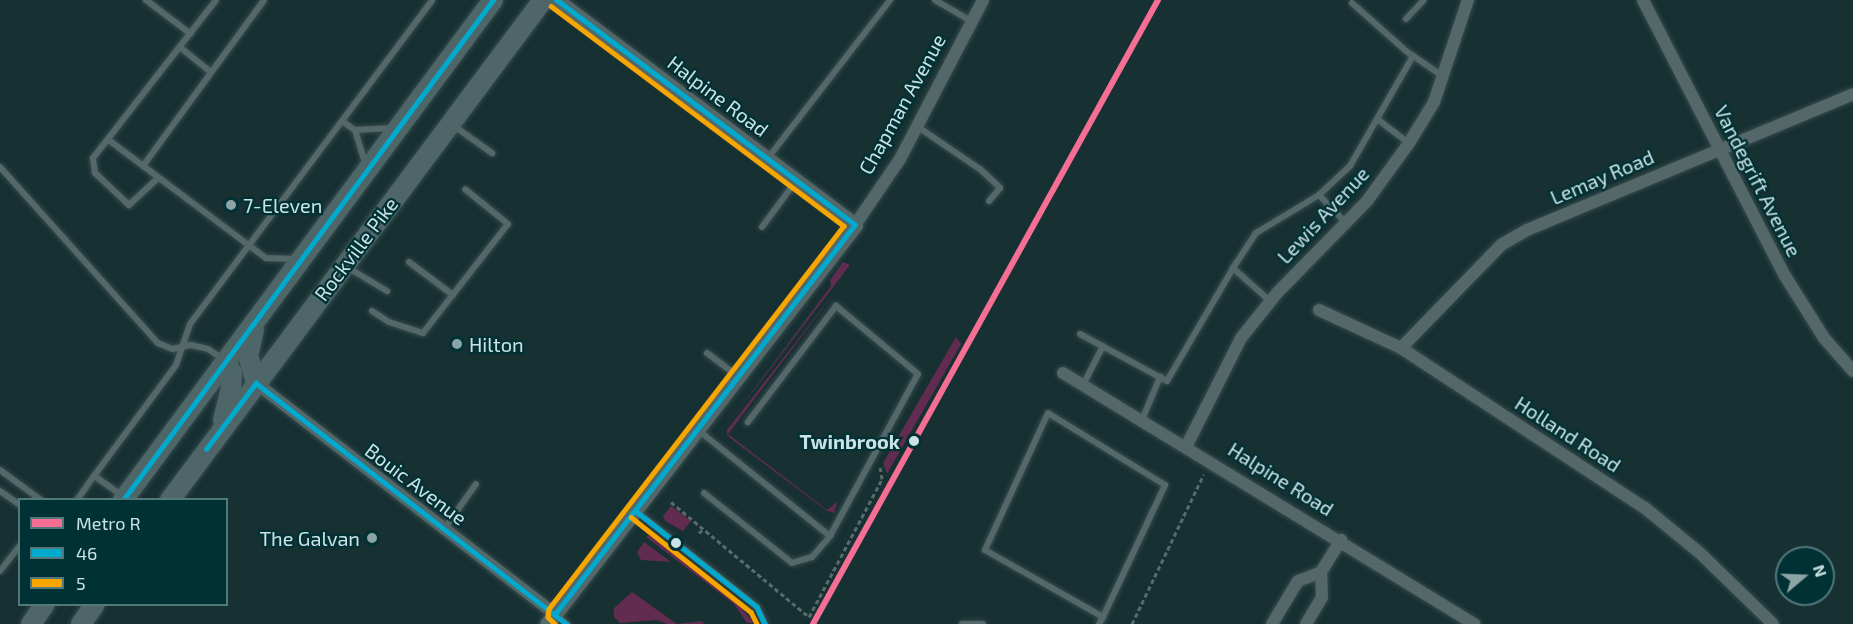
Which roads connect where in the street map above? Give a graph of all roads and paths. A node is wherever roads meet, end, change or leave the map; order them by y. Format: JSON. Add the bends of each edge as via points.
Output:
{"nodes":[{"id":1,"x":146,"y":0,"type":"edge"},
{"id":2,"x":216,"y":0,"type":"edge"},
{"id":3,"x":264,"y":0,"type":"edge"},
{"id":4,"x":432,"y":0,"type":"edge"},
{"id":5,"x":493,"y":0,"type":"edge"},
{"id":6,"x":543,"y":0,"type":"edge"},
{"id":7,"x":556,"y":0,"type":"edge"},
{"id":8,"x":890,"y":0,"type":"edge"},
{"id":9,"x":935,"y":0,"type":"edge"},
{"id":10,"x":983,"y":0,"type":"edge"},
{"id":11,"x":1424,"y":0,"type":"edge"},
{"id":12,"x":1468,"y":0,"type":"edge"},
{"id":13,"x":1642,"y":0,"type":"edge"},
{"id":14,"x":1352,"y":3,"type":"dead end"},
{"id":15,"x":1406,"y":19,"type":"dead end"},
{"id":16,"x":971,"y":21,"type":"junction"},
{"id":17,"x":191,"y":34,"type":"junction"},
{"id":18,"x":181,"y":48,"type":"junction"},
{"id":19,"x":1413,"y":56,"type":"junction"},
{"id":20,"x":212,"y":72,"type":"junction"},
{"id":21,"x":1444,"y":77,"type":"junction"},
{"id":22,"x":1853,"y":94,"type":"edge"},
{"id":23,"x":1377,"y":119,"type":"junction"},
{"id":24,"x":342,"y":121,"type":"junction"},
{"id":25,"x":451,"y":123,"type":"junction"},
{"id":26,"x":399,"y":127,"type":"junction"},
{"id":27,"x":918,"y":127,"type":"junction"},
{"id":28,"x":355,"y":130,"type":"junction"},
{"id":29,"x":110,"y":141,"type":"junction"},
{"id":30,"x":1409,"y":143,"type":"junction"},
{"id":31,"x":1719,"y":147,"type":"junction"},
{"id":32,"x":492,"y":153,"type":"dead end"},
{"id":33,"x":767,"y":159,"type":"junction"},
{"id":34,"x":143,"y":166,"type":"junction"},
{"id":35,"x":0,"y":167,"type":"edge"},
{"id":36,"x":366,"y":171,"type":"junction"},
{"id":37,"x":158,"y":178,"type":"junction"},
{"id":38,"x":796,"y":181,"type":"junction"},
{"id":39,"x":465,"y":189,"type":"dead end"},
{"id":40,"x":1319,"y":195,"type":"junction"},
{"id":41,"x":989,"y":201,"type":"dead end"},
{"id":42,"x":1346,"y":223,"type":"junction"},
{"id":43,"x":855,"y":225,"type":"junction"},
{"id":44,"x":762,"y":227,"type":"dead end"},
{"id":45,"x":249,"y":246,"type":"junction"},
{"id":46,"x":302,"y":258,"type":"junction"},
{"id":47,"x":409,"y":262,"type":"dead end"},
{"id":48,"x":344,"y":265,"type":"junction"},
{"id":49,"x":1233,"y":267,"type":"junction"},
{"id":50,"x":387,"y":291,"type":"dead end"},
{"id":51,"x":453,"y":295,"type":"junction"},
{"id":52,"x":1270,"y":301,"type":"junction"},
{"id":53,"x":1319,"y":310,"type":"dead end"},
{"id":54,"x":372,"y":311,"type":"dead end"},
{"id":55,"x":256,"y":322,"type":"junction"},
{"id":56,"x":1080,"y":334,"type":"dead end"},
{"id":57,"x":1103,"y":346,"type":"junction"},
{"id":58,"x":182,"y":347,"type":"junction"},
{"id":59,"x":1401,"y":348,"type":"junction"},
{"id":60,"x":707,"y":353,"type":"dead end"},
{"id":61,"x":226,"y":361,"type":"junction"},
{"id":62,"x":1853,"y":371,"type":"edge"},
{"id":63,"x":1063,"y":373,"type":"dead end"},
{"id":64,"x":739,"y":376,"type":"junction"},
{"id":65,"x":1160,"y":377,"type":"junction"},
{"id":66,"x":256,"y":383,"type":"junction"},
{"id":67,"x":1083,"y":385,"type":"junction"},
{"id":68,"x":1142,"y":420,"type":"junction"},
{"id":69,"x":748,"y":422,"type":"dead end"},
{"id":70,"x":221,"y":429,"type":"junction"},
{"id":71,"x":698,"y":430,"type":"junction"},
{"id":72,"x":1187,"y":446,"type":"junction"},
{"id":73,"x":880,"y":466,"type":"dead end"},
{"id":74,"x":1206,"y":469,"type":"dead end"},
{"id":75,"x":0,"y":470,"type":"edge"},
{"id":76,"x":94,"y":476,"type":"junction"},
{"id":77,"x":476,"y":484,"type":"dead end"},
{"id":78,"x":0,"y":491,"type":"edge"},
{"id":79,"x":704,"y":493,"type":"dead end"},
{"id":80,"x":38,"y":498,"type":"edge"},
{"id":81,"x":78,"y":498,"type":"edge"},
{"id":82,"x":124,"y":498,"type":"edge"},
{"id":83,"x":171,"y":498,"type":"edge"},
{"id":84,"x":671,"y":502,"type":"dead end"},
{"id":85,"x":18,"y":504,"type":"edge"},
{"id":86,"x":636,"y":511,"type":"junction"},
{"id":87,"x":443,"y":529,"type":"junction"},
{"id":88,"x":703,"y":529,"type":"junction"},
{"id":89,"x":699,"y":533,"type":"dead end"},
{"id":90,"x":830,"y":536,"type":"junction"},
{"id":91,"x":1341,"y":540,"type":"junction"},
{"id":92,"x":18,"y":548,"type":"edge"},
{"id":93,"x":0,"y":570,"type":"edge"},
{"id":94,"x":1321,"y":572,"type":"junction"},
{"id":95,"x":44,"y":606,"type":"edge"},
{"id":96,"x":94,"y":606,"type":"edge"},
{"id":97,"x":1103,"y":617,"type":"junction"},
{"id":98,"x":551,"y":619,"type":"edge"},
{"id":99,"x":31,"y":624,"type":"edge"},
{"id":100,"x":81,"y":624,"type":"edge"},
{"id":101,"x":567,"y":624,"type":"edge"},
{"id":102,"x":765,"y":624,"type":"edge"},
{"id":103,"x":963,"y":624,"type":"edge"},
{"id":104,"x":983,"y":624,"type":"edge"},
{"id":105,"x":1099,"y":624,"type":"edge"},
{"id":106,"x":1132,"y":624,"type":"edge"},
{"id":107,"x":1272,"y":624,"type":"edge"},
{"id":108,"x":1306,"y":624,"type":"edge"},
{"id":109,"x":1475,"y":624,"type":"edge"},
{"id":110,"x":1773,"y":624,"type":"edge"}],
"edges":[{"from":1,"to":17,"type":"lane"},
{"from":2,"to":17,"type":"lane"},
{"from":3,"to":20,"type":"lane"},
{"from":4,"to":24,"type":"lane"},
{"from":5,"to":26,"type":"main road","name":"Rockville Pike"},
{"from":6,"to":25,"type":"main road","name":"Rockville Pike"},
{"from":7,"to":33,"type":"street","name":"Halpine Road"},
{"from":8,"to":33,"type":"lane"},
{"from":9,"to":16,"type":"lane"},
{"from":10,"to":16,"type":"street","name":"Chapman Avenue"},
{"from":11,"to":15,"type":"lane"},
{"from":12,"to":21,"type":"street","name":"Lewis Avenue"},
{"from":13,"to":31,"type":"street","name":"Vandegrift Avenue"},
{"from":14,"to":19,"type":"lane"},
{"from":16,"to":27,"type":"street","name":"Chapman Avenue"},
{"from":17,"to":18,"type":"lane"},
{"from":18,"to":20,"type":"lane"},
{"from":18,"to":29,"type":"lane"},
{"from":19,"to":21,"type":"lane"},
{"from":19,"to":23,"type":"lane"},
{"from":20,"to":34,"type":"lane"},
{"from":21,"to":30,"type":"street","name":"Lewis Avenue"},
{"from":22,"to":31,"type":"street","name":"Lemay Road"},
{"from":23,"to":30,"type":"lane"},
{"from":23,"to":40,"type":"lane","via":[[1350,166]]},
{"from":24,"to":28,"type":"lane"},
{"from":24,"to":45,"type":"lane"},
{"from":25,"to":32,"type":"lane"},
{"from":25,"to":48,"type":"main road","name":"Rockville Pike"},
{"from":26,"to":28,"type":"lane"},
{"from":26,"to":36,"type":"main road","name":"Rockville Pike"},
{"from":27,"to":41,"type":"lane","via":[[981,170],[1000,188]]},
{"from":27,"to":43,"type":"street","name":"Chapman Avenue"},
{"from":28,"to":36,"type":"lane","via":[[363,148]]},
{"from":29,"to":34,"type":"lane"},
{"from":29,"to":37,"type":"lane","via":[[93,158],[93,170],[129,205]]},
{"from":30,"to":42,"type":"street","name":"Lewis Avenue"},
{"from":31,"to":59,"type":"street","name":"Lemay Road","via":[[1527,230],[1500,246]]},
{"from":31,"to":62,"type":"street","name":"Vandegrift Avenue","via":[[1785,276],[1824,338]]},
{"from":33,"to":38,"type":"street","name":"Halpine Road"},
{"from":34,"to":37,"type":"lane"},
{"from":35,"to":58,"type":"lane","via":[[158,343],[172,349]]},
{"from":36,"to":46,"type":"main road","name":"Rockville Pike"},
{"from":37,"to":45,"type":"lane"},
{"from":38,"to":43,"type":"street","name":"Halpine Road"},
{"from":38,"to":44,"type":"lane"},
{"from":39,"to":51,"type":"lane","via":[[508,224]]},
{"from":40,"to":42,"type":"lane"},
{"from":40,"to":49,"type":"lane","via":[[1256,233]]},
{"from":42,"to":52,"type":"street","name":"Lewis Avenue"},
{"from":43,"to":64,"type":"street","name":"Chapman Avenue"},
{"from":45,"to":46,"type":"lane","via":[[266,258]]},
{"from":45,"to":58,"type":"lane","via":[[190,324]]},
{"from":46,"to":55,"type":"main road","name":"Rockville Pike"},
{"from":47,"to":51,"type":"lane"},
{"from":48,"to":50,"type":"lane"},
{"from":48,"to":66,"type":"main road","name":"Rockville Pike"},
{"from":49,"to":52,"type":"lane"},
{"from":49,"to":65,"type":"lane","via":[[1167,381]]},
{"from":51,"to":54,"type":"lane","via":[[423,333],[389,322]]},
{"from":52,"to":72,"type":"street","name":"Lewis Avenue","via":[[1241,338]]},
{"from":53,"to":59,"type":"street","name":"Holland Road"},
{"from":55,"to":61,"type":"main road","name":"Rockville Pike"},
{"from":55,"to":66,"type":"main road","via":[[248,356]]},
{"from":56,"to":57,"type":"lane"},
{"from":57,"to":65,"type":"lane"},
{"from":57,"to":67,"type":"lane"},
{"from":58,"to":61,"type":"lane","via":[[208,349]]},
{"from":58,"to":76,"type":"lane","via":[[176,365]]},
{"from":59,"to":110,"type":"street","name":"Holland Road","via":[[1645,508],[1701,554]]},
{"from":60,"to":64,"type":"lane"},
{"from":61,"to":70,"type":"main road","via":[[232,373],[231,387]]},
{"from":61,"to":82,"type":"main road","name":"Rockville Pike"},
{"from":63,"to":67,"type":"street","name":"Halpine Road"},
{"from":64,"to":71,"type":"street","name":"Chapman Avenue"},
{"from":65,"to":68,"type":"lane"},
{"from":66,"to":70,"type":"main road","name":"Rockville Pike"},
{"from":66,"to":87,"type":"street","name":"Bouic Avenue"},
{"from":67,"to":68,"type":"street","name":"Halpine Road"},
{"from":68,"to":72,"type":"street","name":"Halpine Road"},
{"from":69,"to":90,"type":"lane","via":[[836,306],[918,374]]},
{"from":70,"to":83,"type":"main road","name":"Rockville Pike"},
{"from":71,"to":86,"type":"street","name":"Chapman Avenue"},
{"from":71,"to":90,"type":"lane"},
{"from":72,"to":91,"type":"street","name":"Halpine Road"},
{"from":73,"to":88,"type":"path","via":[[882,479],[809,617]]},
{"from":74,"to":106,"type":"path"},
{"from":75,"to":80,"type":"lane"},
{"from":76,"to":81,"type":"lane"},
{"from":76,"to":82,"type":"lane"},
{"from":77,"to":87,"type":"lane"},
{"from":78,"to":85,"type":"lane"},
{"from":79,"to":90,"type":"lane","via":[[792,562],[812,557]]},
{"from":84,"to":88,"type":"path"},
{"from":86,"to":98,"type":"street","name":"Chapman Avenue"},
{"from":86,"to":102,"type":"lane","via":[[757,607]]},
{"from":87,"to":98,"type":"street","name":"Bouic Avenue"},
{"from":88,"to":89,"type":"path"},
{"from":91,"to":94,"type":"street"},
{"from":91,"to":109,"type":"street","name":"Halpine Road"},
{"from":92,"to":93,"type":"lane"},
{"from":94,"to":107,"type":"street","via":[[1298,581]]},
{"from":94,"to":108,"type":"street","via":[[1322,597]]},
{"from":95,"to":99,"type":"main road"},
{"from":96,"to":100,"type":"main road"},
{"from":97,"to":97,"type":"lane","via":[[985,550],[1048,413],[1165,485]]},
{"from":97,"to":105,"type":"lane"},
{"from":98,"to":101,"type":"lane"},
{"from":103,"to":104,"type":"lane"}]}
